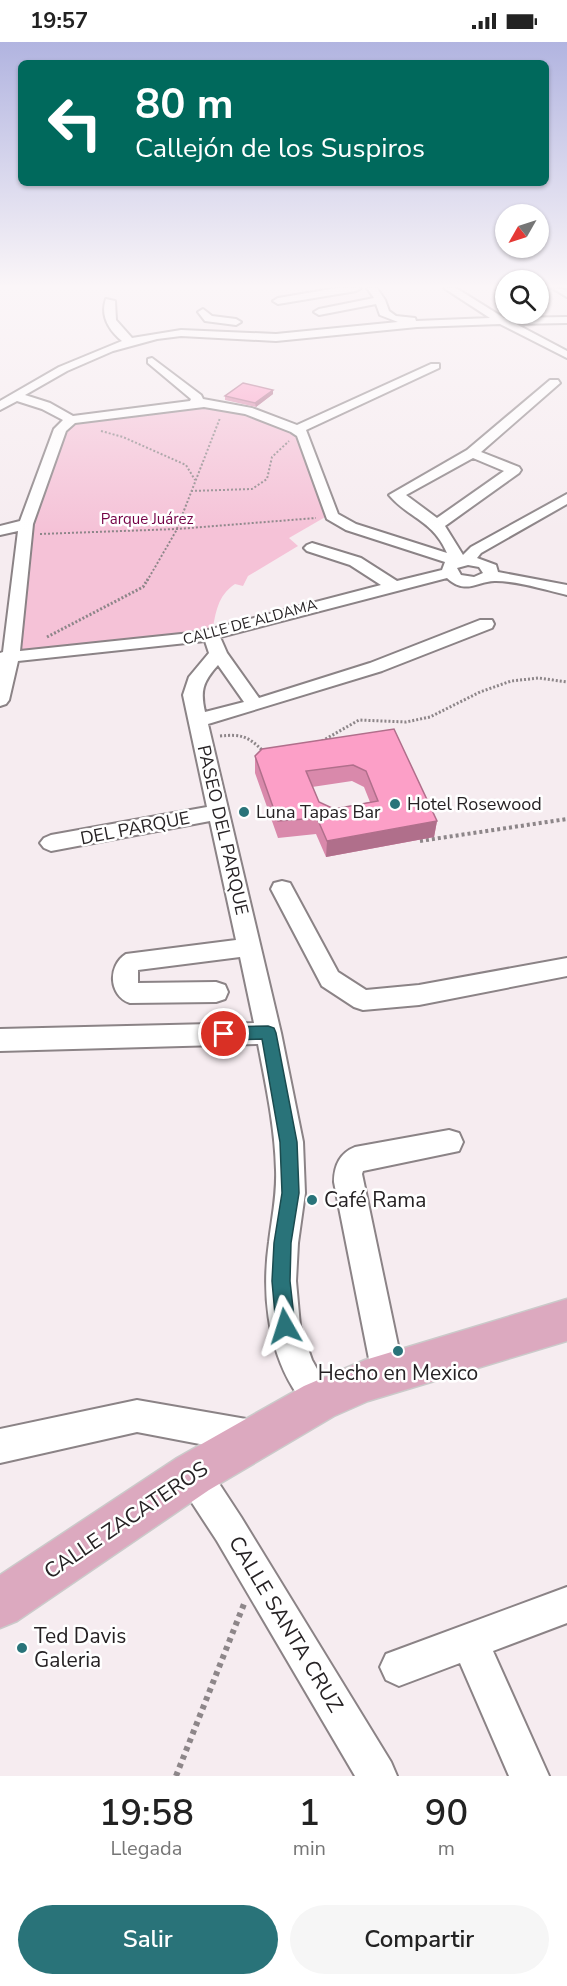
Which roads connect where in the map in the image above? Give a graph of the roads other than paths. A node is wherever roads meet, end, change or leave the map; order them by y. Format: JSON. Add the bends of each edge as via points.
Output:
{"nodes":[{"id":1,"x":68,"y":369,"type":"edge"},
{"id":2,"x":162,"y":369,"type":"edge"},
{"id":3,"x":429,"y":369,"type":"edge"},
{"id":4,"x":554,"y":383,"type":"dead end"},
{"id":5,"x":15,"y":396,"type":"junction"},
{"id":6,"x":196,"y":403,"type":"junction"},
{"id":7,"x":0,"y":405,"type":"edge"},
{"id":8,"x":71,"y":420,"type":"junction"},
{"id":9,"x":294,"y":434,"type":"junction"},
{"id":10,"x":472,"y":453,"type":"junction"},
{"id":11,"x":567,"y":498,"type":"edge"},
{"id":12,"x":438,"y":524,"type":"junction"},
{"id":13,"x":25,"y":529,"type":"junction"},
{"id":14,"x":0,"y":531,"type":"edge"},
{"id":15,"x":312,"y":549,"type":"dead end"},
{"id":16,"x":458,"y":564,"type":"junction"},
{"id":17,"x":393,"y":586,"type":"junction"},
{"id":18,"x":567,"y":590,"type":"edge"},
{"id":19,"x":486,"y":624,"type":"dead end"},
{"id":20,"x":215,"y":644,"type":"junction"},
{"id":21,"x":6,"y":657,"type":"edge"},
{"id":22,"x":196,"y":681,"type":"junction"},
{"id":23,"x":240,"y":682,"type":"junction"},
{"id":24,"x":0,"y":699,"type":"edge"},
{"id":25,"x":255,"y":705,"type":"junction"},
{"id":26,"x":200,"y":727,"type":"junction"},
{"id":27,"x":220,"y":812,"type":"junction"},
{"id":28,"x":51,"y":843,"type":"dead end"},
{"id":29,"x":282,"y":889,"type":"dead end"},
{"id":30,"x":250,"y":947,"type":"junction"},
{"id":31,"x":567,"y":967,"type":"edge"},
{"id":32,"x":216,"y":992,"type":"dead end"},
{"id":33,"x":268,"y":1033,"type":"junction"},
{"id":34,"x":0,"y":1040,"type":"edge"},
{"id":35,"x":449,"y":1142,"type":"dead end"},
{"id":36,"x":567,"y":1320,"type":"edge"},
{"id":37,"x":388,"y":1374,"type":"junction"},
{"id":38,"x":319,"y":1401,"type":"junction"},
{"id":39,"x":253,"y":1437,"type":"junction"},
{"id":40,"x":0,"y":1446,"type":"edge"},
{"id":41,"x":193,"y":1474,"type":"junction"},
{"id":42,"x":0,"y":1604,"type":"edge"},
{"id":43,"x":567,"y":1605,"type":"edge"},
{"id":44,"x":469,"y":1641,"type":"junction"},
{"id":45,"x":399,"y":1667,"type":"dead end"},
{"id":46,"x":377,"y":1776,"type":"edge"},
{"id":47,"x":529,"y":1776,"type":"edge"}],
"edges":[{"from":1,"to":5,"type":"street"},
{"from":2,"to":6,"type":"street","via":[[197,398]]},
{"from":3,"to":9,"type":"street"},
{"from":4,"to":10,"type":"street"},
{"from":5,"to":7,"type":"street"},
{"from":5,"to":8,"type":"street","via":[[46,406]]},
{"from":6,"to":8,"type":"street"},
{"from":6,"to":9,"type":"street","via":[[248,411]]},
{"from":8,"to":13,"type":"street","via":[[60,429]]},
{"from":9,"to":16,"type":"street","via":[[306,440],[332,516],[351,527]]},
{"from":10,"to":12,"type":"street","via":[[396,495]]},
{"from":10,"to":12,"type":"street","via":[[514,470]]},
{"from":11,"to":16,"type":"street"},
{"from":12,"to":16,"type":"street"},
{"from":13,"to":14,"type":"street"},
{"from":13,"to":21,"type":"street"},
{"from":15,"to":17,"type":"street","via":[[343,554]]},
{"from":16,"to":17,"type":"street","name":"CALLE DE ALDAMA"},
{"from":16,"to":18,"type":"street","via":[[458,579],[469,582],[491,575]]},
{"from":17,"to":20,"type":"street","name":"CALLE DE ALDAMA","via":[[310,606]]},
{"from":19,"to":25,"type":"street","via":[[376,667]]},
{"from":20,"to":21,"type":"street","name":"CALLE DE ALDAMA","via":[[178,641]]},
{"from":20,"to":22,"type":"street"},
{"from":20,"to":23,"type":"street"},
{"from":21,"to":24,"type":"street"},
{"from":22,"to":23,"type":"street","via":[[224,678]]},
{"from":22,"to":26,"type":"street","name":"PASEO DEL PARQUE","via":[[192,695]]},
{"from":23,"to":25,"type":"street"},
{"from":25,"to":26,"type":"street"},
{"from":26,"to":27,"type":"street","name":"PASEO DEL PARQUE"},
{"from":27,"to":28,"type":"street","name":"DEL PARQUE"},
{"from":27,"to":30,"type":"street","name":"PASEO DEL PARQUE"},
{"from":29,"to":31,"type":"street","via":[[330,979],[363,1000],[419,995]]},
{"from":30,"to":32,"type":"street","via":[[134,961],[126,966],[126,988],[130,993]]},
{"from":30,"to":33,"type":"street","name":"PASEO DEL PARQUE"},
{"from":33,"to":34,"type":"street"},
{"from":33,"to":38,"type":"street","name":"PASEO DEL PARQUE","via":[[289,1142],[291,1193],[281,1281],[285,1326],[299,1368]]},
{"from":35,"to":37,"type":"street","via":[[355,1160],[348,1171]]},
{"from":36,"to":37,"type":"main road","name":"CALLE ZACATEROS"},
{"from":37,"to":38,"type":"main road","name":"CALLE ZACATEROS"},
{"from":38,"to":39,"type":"main road","name":"CALLE ZACATEROS"},
{"from":39,"to":40,"type":"street","via":[[137,1416]]},
{"from":39,"to":41,"type":"main road","name":"CALLE ZACATEROS"},
{"from":41,"to":42,"type":"main road","name":"CALLE ZACATEROS"},
{"from":41,"to":46,"type":"street","name":"CALLE SANTA CRUZ"},
{"from":43,"to":44,"type":"street"},
{"from":44,"to":45,"type":"street"},
{"from":44,"to":47,"type":"street"}]}
